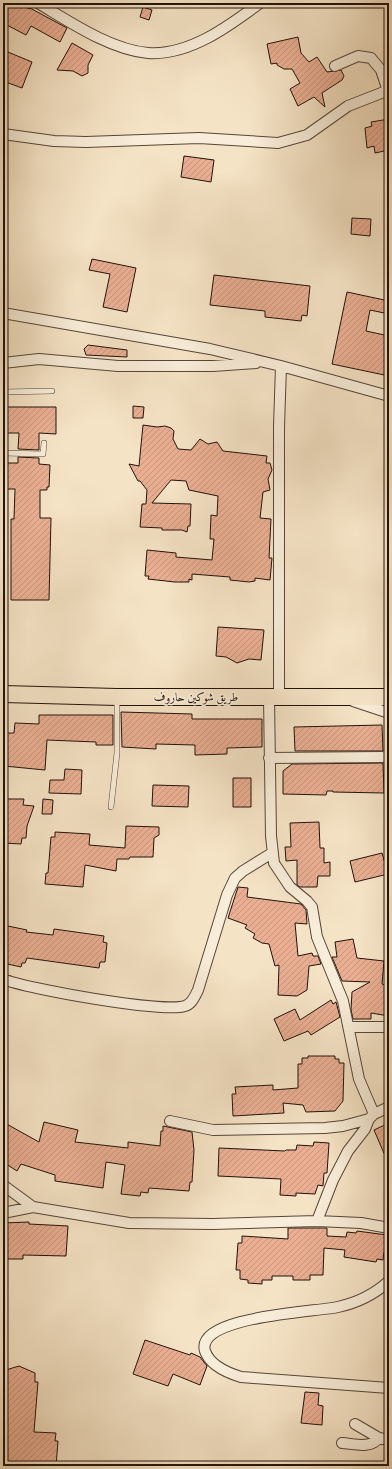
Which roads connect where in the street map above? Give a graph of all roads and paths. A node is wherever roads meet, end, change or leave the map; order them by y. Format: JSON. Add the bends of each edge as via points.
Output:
{"nodes":[{"id":1,"x":38,"y":3,"type":"edge"},
{"id":2,"x":260,"y":3,"type":"edge"},
{"id":3,"x":335,"y":66,"type":"dead end"},
{"id":4,"x":388,"y":90,"type":"edge"},
{"id":5,"x":3,"y":134,"type":"edge"},
{"id":6,"x":3,"y":313,"type":"edge"},
{"id":7,"x":266,"y":362,"type":"junction"},
{"id":8,"x":3,"y":364,"type":"edge"},
{"id":9,"x":281,"y":366,"type":"junction"},
{"id":10,"x":52,"y":390,"type":"dead end"},
{"id":11,"x":3,"y":392,"type":"edge"},
{"id":12,"x":389,"y":396,"type":"edge"},
{"id":13,"x":44,"y":443,"type":"dead end"},
{"id":14,"x":3,"y":453,"type":"edge"},
{"id":15,"x":3,"y":694,"type":"edge"},
{"id":16,"x":117,"y":697,"type":"junction"},
{"id":17,"x":274,"y":697,"type":"junction"},
{"id":18,"x":341,"y":697,"type":"junction"},
{"id":19,"x":389,"y":697,"type":"edge"},
{"id":20,"x":389,"y":713,"type":"edge"},
{"id":21,"x":382,"y":757,"type":"dead end"},
{"id":22,"x":269,"y":758,"type":"junction"},
{"id":23,"x":111,"y":807,"type":"dead end"},
{"id":24,"x":272,"y":853,"type":"junction"},
{"id":25,"x":3,"y":979,"type":"edge"},
{"id":26,"x":389,"y":1026,"type":"edge"},
{"id":27,"x":349,"y":1027,"type":"junction"},
{"id":28,"x":389,"y":1108,"type":"edge"},
{"id":29,"x":372,"y":1116,"type":"junction"},
{"id":30,"x":170,"y":1121,"type":"dead end"},
{"id":31,"x":3,"y":1185,"type":"edge"},
{"id":32,"x":33,"y":1208,"type":"junction"},
{"id":33,"x":3,"y":1213,"type":"edge"},
{"id":34,"x":317,"y":1221,"type":"junction"},
{"id":35,"x":389,"y":1228,"type":"edge"},
{"id":36,"x":389,"y":1281,"type":"edge"},
{"id":37,"x":389,"y":1388,"type":"edge"},
{"id":38,"x":355,"y":1424,"type":"dead end"},
{"id":39,"x":384,"y":1439,"type":"edge"},
{"id":40,"x":342,"y":1443,"type":"dead end"}],
"edges":[{"from":1,"to":2,"type":"street","via":[[109,42],[149,53],[166,52],[190,45]]},
{"from":3,"to":4,"type":"street","via":[[358,56],[371,58],[381,70]]},
{"from":4,"to":5,"type":"street","via":[[348,106],[307,135],[278,142],[199,138],[86,142],[54,141]]},
{"from":6,"to":7,"type":"street","via":[[153,338]]},
{"from":7,"to":8,"type":"street","via":[[213,366],[118,366],[39,359]]},
{"from":7,"to":9,"type":"street"},
{"from":9,"to":12,"type":"street"},
{"from":9,"to":17,"type":"street"},
{"from":10,"to":11,"type":"lane"},
{"from":13,"to":14,"type":"lane","via":[[42,454]]},
{"from":15,"to":16,"type":"main road","name":"طريق شوكين حاروف"},
{"from":16,"to":17,"type":"main road","name":"طريق شوكين حاروف"},
{"from":16,"to":23,"type":"lane","via":[[117,753]]},
{"from":17,"to":18,"type":"main road","name":"طريق شوكين حاروف"},
{"from":17,"to":22,"type":"street"},
{"from":18,"to":19,"type":"main road","name":"طريق شوكين حاروف"},
{"from":18,"to":20,"type":"street"},
{"from":21,"to":22,"type":"street"},
{"from":22,"to":24,"type":"street"},
{"from":24,"to":25,"type":"street","via":[[235,878],[227,895],[198,990],[188,1005],[169,1007],[110,1000],[26,986]]},
{"from":24,"to":27,"type":"street","via":[[274,863],[290,887],[312,907],[317,937],[343,1001]]},
{"from":26,"to":27,"type":"street"},
{"from":27,"to":29,"type":"street","via":[[359,1079]]},
{"from":28,"to":29,"type":"street"},
{"from":29,"to":30,"type":"street","via":[[343,1126],[325,1128],[221,1130]]},
{"from":29,"to":34,"type":"street","via":[[348,1151]]},
{"from":31,"to":32,"type":"street"},
{"from":32,"to":33,"type":"street"},
{"from":32,"to":34,"type":"street","via":[[129,1223]]},
{"from":34,"to":35,"type":"street","via":[[361,1222]]},
{"from":36,"to":37,"type":"street","via":[[357,1302],[248,1320],[227,1326],[212,1333],[207,1338],[204,1348],[207,1355],[221,1369],[241,1377]]},
{"from":38,"to":39,"type":"street"},
{"from":39,"to":40,"type":"street","via":[[365,1445]]}]}
